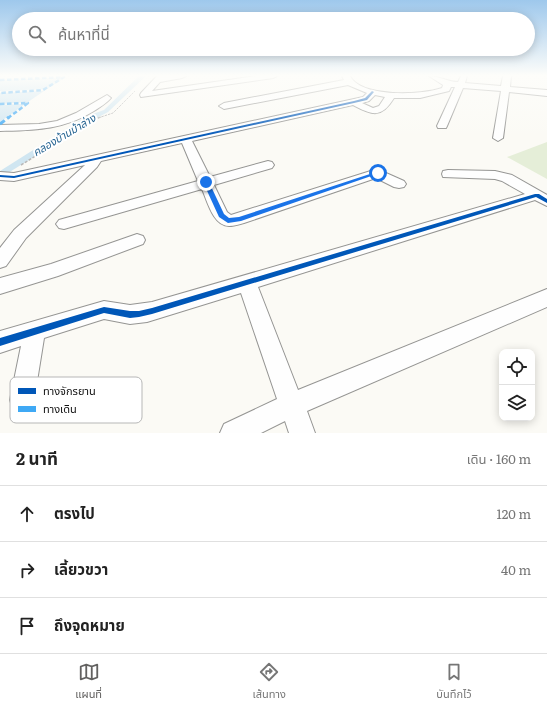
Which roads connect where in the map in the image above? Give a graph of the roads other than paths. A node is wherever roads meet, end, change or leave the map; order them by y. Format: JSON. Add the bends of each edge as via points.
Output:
{"nodes":[{"id":1,"x":268,"y":96,"type":"edge"},
{"id":2,"x":378,"y":96,"type":"edge"},
{"id":3,"x":455,"y":96,"type":"edge"},
{"id":4,"x":504,"y":96,"type":"edge"},
{"id":5,"x":107,"y":98,"type":"dead end"},
{"id":6,"x":224,"y":106,"type":"dead end"},
{"id":7,"x":442,"y":126,"type":"dead end"},
{"id":8,"x":0,"y":128,"type":"edge"},
{"id":9,"x":498,"y":138,"type":"dead end"},
{"id":10,"x":187,"y":142,"type":"junction"},
{"id":11,"x":90,"y":162,"type":"junction"},
{"id":12,"x":268,"y":165,"type":"dead end"},
{"id":13,"x":448,"y":174,"type":"dead end"},
{"id":14,"x":0,"y":176,"type":"edge"},
{"id":15,"x":206,"y":182,"type":"junction"},
{"id":16,"x":399,"y":184,"type":"dead end"},
{"id":17,"x":542,"y":198,"type":"edge"},
{"id":18,"x":64,"y":224,"type":"dead end"},
{"id":19,"x":136,"y":240,"type":"dead end"},
{"id":20,"x":0,"y":261,"type":"edge"},
{"id":21,"x":247,"y":283,"type":"junction"},
{"id":22,"x":0,"y":286,"type":"edge"},
{"id":23,"x":547,"y":298,"type":"edge"},
{"id":24,"x":35,"y":330,"type":"junction"},
{"id":25,"x":0,"y":342,"type":"edge"},
{"id":26,"x":26,"y":377,"type":"edge"},
{"id":27,"x":292,"y":405,"type":"junction"},
{"id":28,"x":232,"y":433,"type":"edge"},
{"id":29,"x":302,"y":433,"type":"edge"}],
"edges":[{"from":1,"to":6,"type":"street"},
{"from":2,"to":10,"type":"street","via":[[376,100]]},
{"from":3,"to":7,"type":"street"},
{"from":4,"to":9,"type":"street"},
{"from":5,"to":8,"type":"street","via":[[91,110],[63,123]]},
{"from":10,"to":11,"type":"street"},
{"from":10,"to":15,"type":"street"},
{"from":11,"to":14,"type":"street","via":[[14,177]]},
{"from":11,"to":20,"type":"street","via":[[20,234]]},
{"from":12,"to":15,"type":"street"},
{"from":13,"to":17,"type":"street","via":[[495,175],[507,178]]},
{"from":15,"to":16,"type":"street","via":[[221,215],[228,221],[378,173]]},
{"from":15,"to":18,"type":"street"},
{"from":17,"to":21,"type":"street"},
{"from":19,"to":22,"type":"street","via":[[52,271]]},
{"from":21,"to":24,"type":"street","via":[[139,314],[104,310]]},
{"from":21,"to":27,"type":"street"},
{"from":23,"to":27,"type":"street"},
{"from":24,"to":25,"type":"street"},
{"from":24,"to":26,"type":"street"},
{"from":27,"to":28,"type":"street"},
{"from":27,"to":29,"type":"street"}]}
